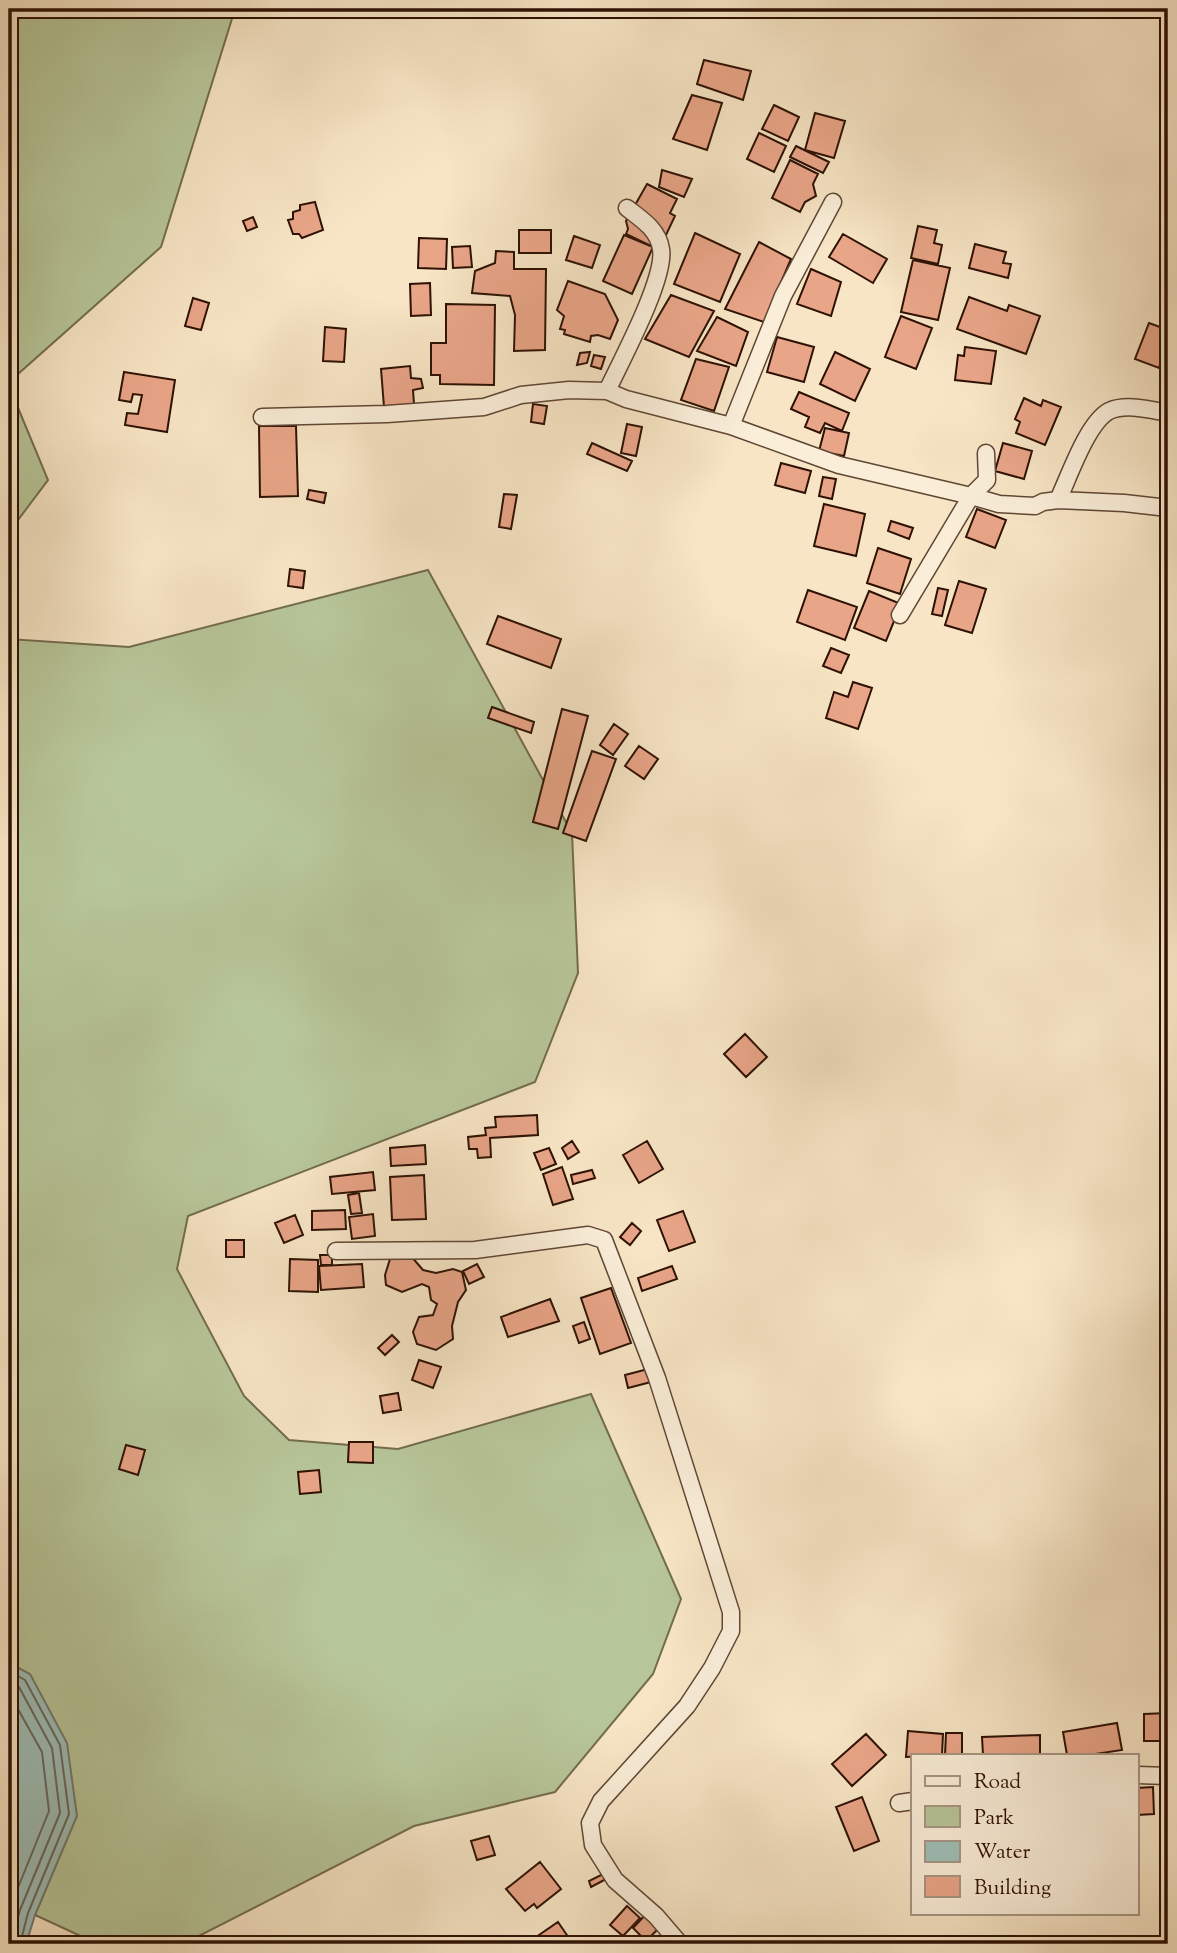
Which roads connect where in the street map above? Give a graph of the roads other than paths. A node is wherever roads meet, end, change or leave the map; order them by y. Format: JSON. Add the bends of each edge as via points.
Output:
{"nodes":[{"id":1,"x":833,"y":202,"type":"dead end"},
{"id":2,"x":627,"y":208,"type":"dead end"},
{"id":3,"x":607,"y":391,"type":"junction"},
{"id":4,"x":1168,"y":413,"type":"edge"},
{"id":5,"x":262,"y":417,"type":"dead end"},
{"id":6,"x":730,"y":426,"type":"junction"},
{"id":7,"x":986,"y":453,"type":"dead end"},
{"id":8,"x":971,"y":496,"type":"junction"},
{"id":9,"x":1058,"y":500,"type":"junction"},
{"id":10,"x":1168,"y":508,"type":"edge"},
{"id":11,"x":900,"y":615,"type":"dead end"},
{"id":12,"x":336,"y":1251,"type":"dead end"},
{"id":13,"x":1138,"y":1775,"type":"edge"},
{"id":14,"x":1168,"y":1776,"type":"edge"},
{"id":15,"x":680,"y":1944,"type":"edge"}],
"edges":[{"from":1,"to":6,"type":"street","via":[[783,296]]},
{"from":2,"to":3,"type":"street","via":[[650,225],[661,248],[660,261],[649,300]]},
{"from":3,"to":5,"type":"street","via":[[521,395],[484,407]]},
{"from":3,"to":6,"type":"street"},
{"from":4,"to":9,"type":"street","via":[[1126,407],[1110,411],[1090,433]]},
{"from":6,"to":8,"type":"street","via":[[839,465]]},
{"from":7,"to":8,"type":"street","via":[[987,480]]},
{"from":8,"to":9,"type":"street","via":[[1021,506]]},
{"from":8,"to":11,"type":"street"},
{"from":9,"to":10,"type":"street"},
{"from":12,"to":15,"type":"street","via":[[475,1250],[587,1235],[604,1240],[657,1378],[730,1612],[730,1631],[687,1706],[601,1801],[590,1823],[593,1845],[615,1880]]},
{"from":13,"to":14,"type":"street"}]}
